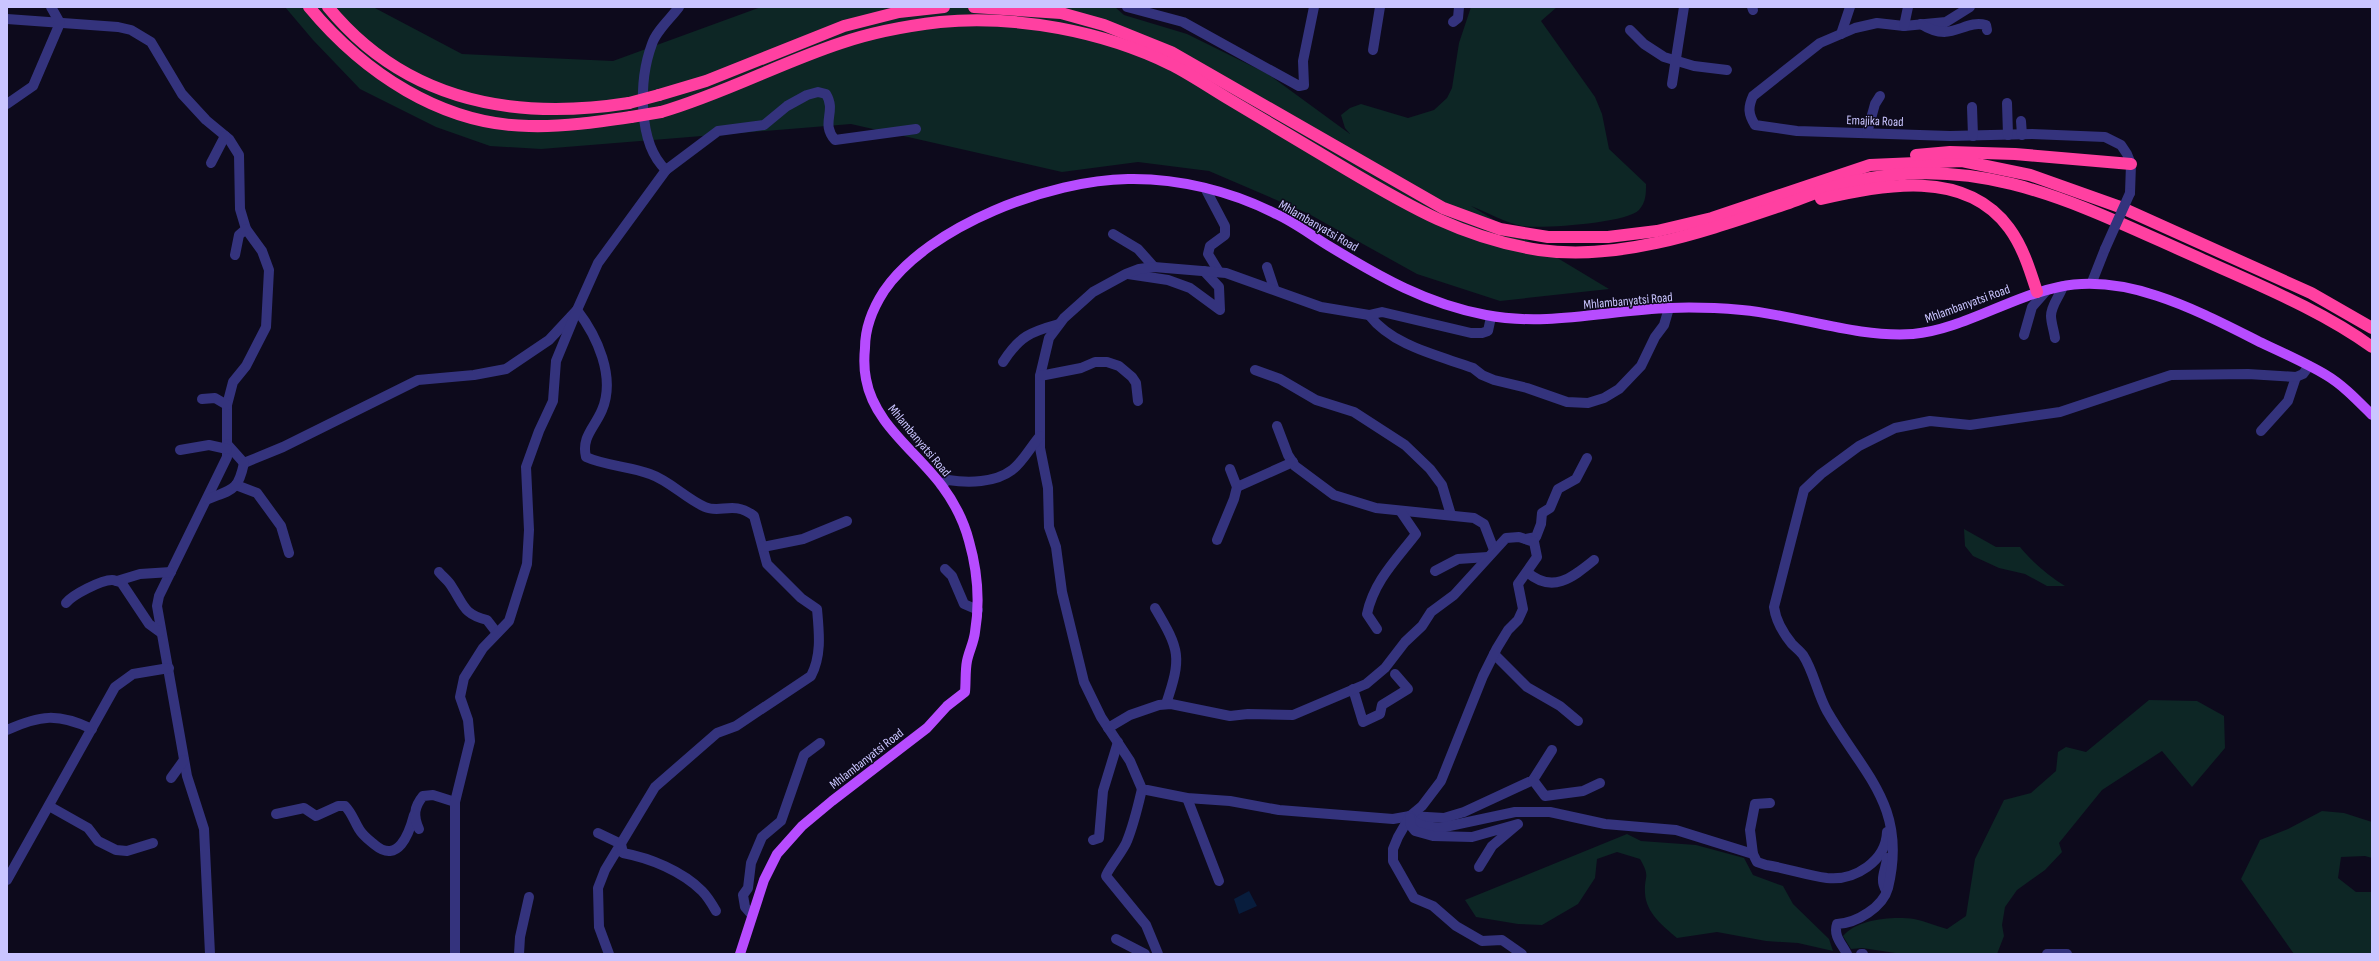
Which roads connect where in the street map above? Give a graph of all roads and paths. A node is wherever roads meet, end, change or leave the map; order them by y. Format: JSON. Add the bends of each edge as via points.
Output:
{"nodes":[{"id":1,"x":51,"y":7,"type":"edge"},
{"id":2,"x":309,"y":7,"type":"edge"},
{"id":3,"x":328,"y":7,"type":"edge"},
{"id":4,"x":679,"y":7,"type":"edge"},
{"id":5,"x":944,"y":7,"type":"edge"},
{"id":6,"x":974,"y":7,"type":"edge"},
{"id":7,"x":1127,"y":7,"type":"edge"},
{"id":8,"x":1314,"y":7,"type":"edge"},
{"id":9,"x":1380,"y":7,"type":"edge"},
{"id":10,"x":1459,"y":7,"type":"edge"},
{"id":11,"x":1684,"y":7,"type":"edge"},
{"id":12,"x":1850,"y":7,"type":"edge"},
{"id":13,"x":1970,"y":7,"type":"edge"},
{"id":14,"x":1907,"y":8,"type":"edge"},
{"id":15,"x":7,"y":19,"type":"edge"},
{"id":16,"x":1453,"y":22,"type":"dead end"},
{"id":17,"x":60,"y":23,"type":"junction"},
{"id":18,"x":1921,"y":24,"type":"junction"},
{"id":19,"x":1904,"y":26,"type":"junction"},
{"id":20,"x":1630,"y":30,"type":"dead end"},
{"id":21,"x":1986,"y":30,"type":"dead end"},
{"id":22,"x":1841,"y":34,"type":"junction"},
{"id":23,"x":1373,"y":50,"type":"dead end"},
{"id":24,"x":1676,"y":59,"type":"junction"},
{"id":25,"x":1727,"y":70,"type":"dead end"},
{"id":26,"x":1672,"y":84,"type":"dead end"},
{"id":27,"x":1880,"y":96,"type":"dead end"},
{"id":28,"x":2007,"y":103,"type":"dead end"},
{"id":29,"x":7,"y":104,"type":"edge"},
{"id":30,"x":1972,"y":107,"type":"dead end"},
{"id":31,"x":2021,"y":121,"type":"dead end"},
{"id":32,"x":916,"y":129,"type":"dead end"},
{"id":33,"x":1867,"y":133,"type":"junction"},
{"id":34,"x":2008,"y":135,"type":"junction"},
{"id":35,"x":2022,"y":135,"type":"junction"},
{"id":36,"x":225,"y":136,"type":"junction"},
{"id":37,"x":1973,"y":136,"type":"junction"},
{"id":38,"x":211,"y":163,"type":"dead end"},
{"id":39,"x":2131,"y":164,"type":"junction"},
{"id":40,"x":1870,"y":165,"type":"junction"},
{"id":41,"x":666,"y":170,"type":"junction"},
{"id":42,"x":1205,"y":188,"type":"junction"},
{"id":43,"x":1759,"y":213,"type":"junction"},
{"id":44,"x":246,"y":229,"type":"junction"},
{"id":45,"x":1113,"y":234,"type":"dead end"},
{"id":46,"x":235,"y":255,"type":"dead end"},
{"id":47,"x":1154,"y":267,"type":"junction"},
{"id":48,"x":1267,"y":267,"type":"dead end"},
{"id":49,"x":1204,"y":270,"type":"junction"},
{"id":50,"x":1219,"y":272,"type":"junction"},
{"id":51,"x":1126,"y":274,"type":"junction"},
{"id":52,"x":2092,"y":282,"type":"junction"},
{"id":53,"x":2063,"y":286,"type":"junction"},
{"id":54,"x":1274,"y":288,"type":"junction"},
{"id":55,"x":2042,"y":291,"type":"junction"},
{"id":56,"x":1669,"y":308,"type":"junction"},
{"id":57,"x":577,"y":310,"type":"junction"},
{"id":58,"x":1369,"y":315,"type":"junction"},
{"id":59,"x":1491,"y":317,"type":"junction"},
{"id":60,"x":1059,"y":324,"type":"junction"},
{"id":61,"x":2372,"y":328,"type":"edge"},
{"id":62,"x":2024,"y":335,"type":"dead end"},
{"id":63,"x":2055,"y":338,"type":"dead end"},
{"id":64,"x":2372,"y":347,"type":"edge"},
{"id":65,"x":1003,"y":362,"type":"dead end"},
{"id":66,"x":2309,"y":366,"type":"junction"},
{"id":67,"x":1255,"y":370,"type":"dead end"},
{"id":68,"x":1040,"y":376,"type":"junction"},
{"id":69,"x":2296,"y":377,"type":"junction"},
{"id":70,"x":202,"y":399,"type":"dead end"},
{"id":71,"x":1138,"y":402,"type":"dead end"},
{"id":72,"x":226,"y":406,"type":"junction"},
{"id":73,"x":2372,"y":415,"type":"edge"},
{"id":74,"x":1277,"y":426,"type":"dead end"},
{"id":75,"x":2261,"y":431,"type":"dead end"},
{"id":76,"x":1040,"y":436,"type":"junction"},
{"id":77,"x":227,"y":446,"type":"junction"},
{"id":78,"x":180,"y":450,"type":"dead end"},
{"id":79,"x":1587,"y":458,"type":"dead end"},
{"id":80,"x":1293,"y":462,"type":"junction"},
{"id":81,"x":243,"y":468,"type":"junction"},
{"id":82,"x":1230,"y":469,"type":"dead end"},
{"id":83,"x":236,"y":485,"type":"junction"},
{"id":84,"x":942,"y":485,"type":"junction"},
{"id":85,"x":1237,"y":487,"type":"junction"},
{"id":86,"x":256,"y":493,"type":"junction"},
{"id":87,"x":208,"y":499,"type":"junction"},
{"id":88,"x":1401,"y":512,"type":"junction"},
{"id":89,"x":1451,"y":515,"type":"junction"},
{"id":90,"x":847,"y":521,"type":"dead end"},
{"id":91,"x":1526,"y":539,"type":"junction"},
{"id":92,"x":1217,"y":540,"type":"dead end"},
{"id":93,"x":763,"y":546,"type":"junction"},
{"id":94,"x":289,"y":553,"type":"dead end"},
{"id":95,"x":1491,"y":554,"type":"junction"},
{"id":96,"x":1594,"y":560,"type":"dead end"},
{"id":97,"x":945,"y":569,"type":"dead end"},
{"id":98,"x":1435,"y":571,"type":"dead end"},
{"id":99,"x":171,"y":572,"type":"junction"},
{"id":100,"x":439,"y":572,"type":"dead end"},
{"id":101,"x":1527,"y":572,"type":"junction"},
{"id":102,"x":117,"y":581,"type":"junction"},
{"id":103,"x":66,"y":603,"type":"dead end"},
{"id":104,"x":1155,"y":608,"type":"dead end"},
{"id":105,"x":978,"y":610,"type":"junction"},
{"id":106,"x":1377,"y":629,"type":"dead end"},
{"id":107,"x":160,"y":632,"type":"junction"},
{"id":108,"x":497,"y":633,"type":"junction"},
{"id":109,"x":1494,"y":654,"type":"junction"},
{"id":110,"x":169,"y":668,"type":"junction"},
{"id":111,"x":1395,"y":674,"type":"dead end"},
{"id":112,"x":1353,"y":689,"type":"junction"},
{"id":113,"x":1166,"y":704,"type":"junction"},
{"id":114,"x":1578,"y":721,"type":"dead end"},
{"id":115,"x":92,"y":728,"type":"junction"},
{"id":116,"x":1108,"y":728,"type":"junction"},
{"id":117,"x":7,"y":730,"type":"edge"},
{"id":118,"x":1118,"y":742,"type":"junction"},
{"id":119,"x":820,"y":743,"type":"dead end"},
{"id":120,"x":1552,"y":750,"type":"dead end"},
{"id":121,"x":184,"y":760,"type":"junction"},
{"id":122,"x":171,"y":778,"type":"dead end"},
{"id":123,"x":1532,"y":780,"type":"junction"},
{"id":124,"x":1600,"y":784,"type":"dead end"},
{"id":125,"x":1142,"y":789,"type":"junction"},
{"id":126,"x":1187,"y":798,"type":"junction"},
{"id":127,"x":455,"y":802,"type":"junction"},
{"id":128,"x":1770,"y":803,"type":"dead end"},
{"id":129,"x":49,"y":806,"type":"junction"},
{"id":130,"x":1887,"y":812,"type":"junction"},
{"id":131,"x":276,"y":814,"type":"dead end"},
{"id":132,"x":414,"y":816,"type":"junction"},
{"id":133,"x":1410,"y":816,"type":"junction"},
{"id":134,"x":419,"y":829,"type":"dead end"},
{"id":135,"x":598,"y":833,"type":"dead end"},
{"id":136,"x":1093,"y":840,"type":"dead end"},
{"id":137,"x":154,"y":843,"type":"dead end"},
{"id":138,"x":621,"y":844,"type":"junction"},
{"id":139,"x":1886,"y":844,"type":"junction"},
{"id":140,"x":1754,"y":854,"type":"junction"},
{"id":141,"x":1479,"y":867,"type":"dead end"},
{"id":142,"x":7,"y":880,"type":"edge"},
{"id":143,"x":1219,"y":881,"type":"dead end"},
{"id":144,"x":1887,"y":891,"type":"junction"},
{"id":145,"x":529,"y":898,"type":"dead end"},
{"id":146,"x":716,"y":911,"type":"dead end"},
{"id":147,"x":752,"y":915,"type":"junction"},
{"id":148,"x":1116,"y":939,"type":"dead end"},
{"id":149,"x":210,"y":954,"type":"edge"},
{"id":150,"x":455,"y":954,"type":"edge"},
{"id":151,"x":519,"y":954,"type":"edge"},
{"id":152,"x":609,"y":954,"type":"edge"},
{"id":153,"x":740,"y":954,"type":"edge"},
{"id":154,"x":1145,"y":954,"type":"edge"},
{"id":155,"x":1158,"y":954,"type":"edge"},
{"id":156,"x":1522,"y":954,"type":"edge"},
{"id":157,"x":1847,"y":954,"type":"edge"},
{"id":158,"x":2047,"y":954,"type":"edge"},
{"id":159,"x":2067,"y":954,"type":"edge"}],
"edges":[{"from":1,"to":17,"type":"street"},
{"from":2,"to":43,"type":"highway","bridge":true,"via":[[329,31],[365,63],[403,89],[442,109],[482,121],[528,126],[574,125],[661,112],[700,101],[841,42],[891,29],[944,22],[989,21],[1035,25],[1086,34],[1171,65],[1416,211],[1475,236],[1542,250],[1605,251],[1699,233]]},
{"from":3,"to":5,"type":"highway","bridge":true,"via":[[361,41],[387,62],[419,81],[482,103],[522,109],[562,110],[629,103],[659,95],[706,81],[844,26],[899,12]]},
{"from":4,"to":41,"type":"street","via":[[652,42],[643,84],[647,135],[659,164]]},
{"from":6,"to":40,"type":"highway","via":[[1061,13],[1104,25],[1171,52],[1443,208],[1500,229],[1548,237],[1608,237],[1657,231],[1712,218]]},
{"from":7,"to":8,"type":"street","via":[[1183,22],[1299,86],[1305,82],[1303,61]]},
{"from":9,"to":23,"type":"street"},
{"from":10,"to":16,"type":"street","via":[[1458,18]]},
{"from":11,"to":24,"type":"street"},
{"from":12,"to":22,"type":"street"},
{"from":13,"to":18,"type":"street","name":"Emajika Road","via":[[1946,22]]},
{"from":14,"to":19,"type":"street"},
{"from":15,"to":17,"type":"street"},
{"from":17,"to":29,"type":"street","via":[[33,86]]},
{"from":17,"to":36,"type":"street","via":[[101,25],[131,30],[151,42],[171,78],[186,98]]},
{"from":18,"to":19,"type":"street","name":"Emajika Road"},
{"from":18,"to":21,"type":"street","via":[[1929,30],[1941,32],[1965,29],[1979,23],[1986,25]]},
{"from":19,"to":22,"type":"street","name":"Emajika Road","via":[[1877,23]]},
{"from":20,"to":24,"type":"street","via":[[1654,53]]},
{"from":22,"to":33,"type":"street","name":"Emajika Road","via":[[1820,43],[1766,83],[1753,96],[1748,107],[1755,125],[1797,132],[1812,126]]},
{"from":24,"to":25,"type":"street","via":[[1694,66]]},
{"from":24,"to":26,"type":"street"},
{"from":27,"to":33,"type":"street","via":[[1874,104]]},
{"from":28,"to":34,"type":"street"},
{"from":30,"to":37,"type":"street"},
{"from":31,"to":35,"type":"street"},
{"from":32,"to":41,"type":"street","via":[[835,140],[827,126],[832,105],[826,94],[818,92],[787,106],[764,125],[718,131]]},
{"from":33,"to":37,"type":"street","name":"Emajika Road"},
{"from":34,"to":35,"type":"street","name":"Emajika Road"},
{"from":34,"to":37,"type":"street","name":"Emajika Road"},
{"from":35,"to":39,"type":"street","name":"Emajika Road","via":[[2105,137],[2121,145]]},
{"from":36,"to":38,"type":"street"},
{"from":36,"to":44,"type":"street","via":[[239,155],[240,209]]},
{"from":39,"to":40,"type":"highway","via":[[2014,154],[1950,152],[1920,154]]},
{"from":39,"to":52,"type":"street","name":"Emajika Road","bridge":true,"via":[[2130,193]]},
{"from":40,"to":61,"type":"highway","via":[[1962,161],[2030,175],[2120,208],[2311,293]]},
{"from":41,"to":57,"type":"street","via":[[598,263]]},
{"from":42,"to":50,"type":"street","via":[[1225,226],[1225,234],[1210,246],[1208,254]]},
{"from":42,"to":59,"type":"main road","name":"Mhlambanyatsi Road","via":[[1276,213],[1376,273],[1433,303]]},
{"from":42,"to":84,"type":"main road","name":"Mhlambanyatsi Road","via":[[1155,179],[1120,179],[1056,189],[986,214],[925,250],[897,275],[875,307],[866,332],[865,378],[872,400],[882,417]]},
{"from":43,"to":55,"type":"highway","via":[[1869,190],[1905,186],[1947,187],[1988,207],[2009,227]]},
{"from":43,"to":64,"type":"highway","via":[[1848,183],[1905,173],[1956,173],[2012,183],[2062,198],[2218,267],[2290,301],[2357,336]]},
{"from":44,"to":46,"type":"street","via":[[239,235]]},
{"from":44,"to":72,"type":"street","via":[[262,251],[269,270],[266,327],[246,366],[233,382]]},
{"from":45,"to":47,"type":"street","via":[[1138,249]]},
{"from":47,"to":49,"type":"street"},
{"from":47,"to":51,"type":"street"},
{"from":48,"to":54,"type":"street","via":[[1268,277]]},
{"from":49,"to":50,"type":"street"},
{"from":49,"to":51,"type":"street","via":[[1219,287],[1220,310],[1190,288],[1168,280]]},
{"from":50,"to":54,"type":"street"},
{"from":51,"to":60,"type":"street","via":[[1093,292]]},
{"from":52,"to":53,"type":"main road","name":"Mhlambanyatsi Road"},
{"from":52,"to":66,"type":"main road","name":"Mhlambanyatsi Road","via":[[2122,287],[2182,304]]},
{"from":53,"to":55,"type":"main road","name":"Mhlambanyatsi Road"},
{"from":53,"to":63,"type":"street","via":[[2051,316]]},
{"from":54,"to":58,"type":"street","via":[[1321,307]]},
{"from":55,"to":56,"type":"main road","name":"Mhlambanyatsi Road","via":[[1929,332],[1898,335],[1742,310]]},
{"from":55,"to":62,"type":"street","via":[[2032,308]]},
{"from":56,"to":58,"type":"street","via":[[1664,325],[1641,366],[1619,389],[1604,398],[1588,403],[1567,402],[1550,394],[1482,375],[1473,368],[1397,340],[1376,325]]},
{"from":56,"to":59,"type":"main road","name":"Mhlambanyatsi Road","via":[[1548,319]]},
{"from":57,"to":81,"type":"street","via":[[549,340],[506,369],[418,380]]},
{"from":57,"to":93,"type":"street","via":[[594,334],[607,376],[603,409],[585,440],[586,457],[598,463],[631,467],[652,474],[706,508],[742,508],[754,516]]},
{"from":57,"to":108,"type":"street","via":[[556,361],[553,401],[526,467],[529,530],[527,564],[509,621]]},
{"from":58,"to":59,"type":"street","via":[[1382,312],[1482,334],[1488,331]]},
{"from":60,"to":65,"type":"street","via":[[1031,332],[1013,347]]},
{"from":60,"to":68,"type":"street","via":[[1049,338]]},
{"from":66,"to":69,"type":"street","via":[[2303,374]]},
{"from":66,"to":73,"type":"main road","name":"Mhlambanyatsi Road","via":[[2329,376]]},
{"from":67,"to":89,"type":"street","via":[[1280,379],[1316,400],[1354,412],[1405,445],[1430,469],[1442,485]]},
{"from":68,"to":71,"type":"street","via":[[1081,368],[1095,362],[1107,362],[1119,366],[1132,377],[1136,383]]},
{"from":68,"to":76,"type":"street"},
{"from":69,"to":75,"type":"street","via":[[2288,402]]},
{"from":69,"to":130,"type":"street","via":[[2248,374],[2171,375],[2053,413],[1970,425],[1930,421],[1895,428],[1859,446],[1804,490],[1776,600],[1776,619],[1811,669],[1818,696],[1878,790]]},
{"from":70,"to":72,"type":"street","via":[[215,398]]},
{"from":72,"to":77,"type":"street"},
{"from":74,"to":80,"type":"street"},
{"from":76,"to":84,"type":"street","via":[[1012,470],[983,480],[948,480]]},
{"from":76,"to":116,"type":"street","via":[[1043,471],[1048,488],[1049,527],[1056,547],[1062,592],[1084,682]]},
{"from":77,"to":78,"type":"street","via":[[209,445]]},
{"from":77,"to":81,"type":"street"},
{"from":77,"to":87,"type":"street","via":[[223,470]]},
{"from":79,"to":91,"type":"street","via":[[1576,479],[1558,489],[1550,508],[1542,513],[1536,536]]},
{"from":80,"to":85,"type":"street"},
{"from":80,"to":88,"type":"street","via":[[1334,495],[1376,508]]},
{"from":81,"to":83,"type":"street","via":[[240,481]]},
{"from":81,"to":86,"type":"street"},
{"from":82,"to":85,"type":"street"},
{"from":83,"to":86,"type":"street"},
{"from":83,"to":87,"type":"street","via":[[231,490]]},
{"from":84,"to":105,"type":"main road","name":"Mhlambanyatsi Road","via":[[969,540],[975,566]]},
{"from":85,"to":92,"type":"street"},
{"from":86,"to":94,"type":"street","via":[[281,526]]},
{"from":87,"to":99,"type":"street"},
{"from":88,"to":89,"type":"street"},
{"from":88,"to":106,"type":"street","via":[[1416,534],[1371,596],[1367,614]]},
{"from":89,"to":95,"type":"street","via":[[1474,518],[1484,524]]},
{"from":90,"to":93,"type":"street","via":[[803,539]]},
{"from":91,"to":95,"type":"street","via":[[1506,538]]},
{"from":91,"to":101,"type":"street","via":[[1534,542],[1537,557]]},
{"from":93,"to":138,"type":"street","via":[[767,564],[801,598],[817,609],[817,664],[810,676],[736,726],[717,733],[655,787]]},
{"from":95,"to":98,"type":"street","via":[[1458,559]]},
{"from":95,"to":112,"type":"street","via":[[1454,595],[1431,612],[1385,668],[1366,684]]},
{"from":96,"to":101,"type":"street","via":[[1562,581],[1551,584],[1537,581]]},
{"from":97,"to":105,"type":"street","via":[[952,576],[964,604]]},
{"from":99,"to":102,"type":"street","via":[[140,574]]},
{"from":99,"to":107,"type":"street","via":[[157,606]]},
{"from":100,"to":108,"type":"street","via":[[452,586],[461,605],[474,616],[487,620]]},
{"from":101,"to":109,"type":"street","via":[[1518,584],[1523,609]]},
{"from":102,"to":103,"type":"street","via":[[100,582],[71,596]]},
{"from":102,"to":107,"type":"street","via":[[121,582],[149,624]]},
{"from":104,"to":113,"type":"street","via":[[1177,650],[1178,664]]},
{"from":105,"to":147,"type":"main road","name":"Mhlambanyatsi Road","via":[[975,638],[966,664],[965,692],[947,706],[927,728],[802,826],[777,854],[764,880]]},
{"from":107,"to":110,"type":"street"},
{"from":108,"to":127,"type":"street","via":[[483,648],[464,678],[460,697],[468,720],[470,740]]},
{"from":109,"to":114,"type":"street","via":[[1527,687],[1560,706]]},
{"from":109,"to":133,"type":"street","via":[[1469,708],[1441,781],[1422,806]]},
{"from":110,"to":115,"type":"street","via":[[132,674],[115,687]]},
{"from":110,"to":121,"type":"street"},
{"from":111,"to":112,"type":"street","via":[[1408,689],[1382,705],[1380,714],[1363,722]]},
{"from":112,"to":113,"type":"street","via":[[1293,715],[1230,716]]},
{"from":113,"to":116,"type":"street","via":[[1130,715]]},
{"from":115,"to":117,"type":"street","via":[[55,716],[38,718]]},
{"from":115,"to":129,"type":"street"},
{"from":116,"to":118,"type":"street"},
{"from":118,"to":125,"type":"street","via":[[1130,761]]},
{"from":118,"to":136,"type":"street","via":[[1103,791],[1099,838]]},
{"from":119,"to":147,"type":"street","via":[[804,755],[781,821],[762,837],[751,863],[748,888],[743,895],[745,907]]},
{"from":120,"to":123,"type":"street"},
{"from":121,"to":122,"type":"street"},
{"from":121,"to":149,"type":"street","via":[[204,829]]},
{"from":123,"to":124,"type":"street","via":[[1545,796],[1583,791]]},
{"from":123,"to":133,"type":"street","via":[[1458,814],[1432,818]]},
{"from":125,"to":126,"type":"street"},
{"from":125,"to":155,"type":"street","via":[[1127,842],[1106,876],[1146,925]]},
{"from":126,"to":133,"type":"street","via":[[1362,817],[1393,819]]},
{"from":126,"to":143,"type":"street"},
{"from":127,"to":132,"type":"street","via":[[433,794],[423,796],[416,804]]},
{"from":127,"to":150,"type":"street"},
{"from":128,"to":140,"type":"street","via":[[1755,804],[1750,830]]},
{"from":129,"to":137,"type":"street","via":[[88,828],[98,842],[116,850],[127,851]]},
{"from":129,"to":142,"type":"street"},
{"from":130,"to":139,"type":"street"},
{"from":130,"to":144,"type":"street","via":[[1892,828],[1892,861]]},
{"from":131,"to":132,"type":"street","via":[[304,808],[316,816],[338,806],[344,806],[365,836],[381,850],[388,852],[396,850],[404,841]]},
{"from":132,"to":134,"type":"street"},
{"from":133,"to":140,"type":"street","via":[[1414,822],[1424,826],[1440,828],[1514,812],[1550,812],[1606,824],[1676,830]]},
{"from":133,"to":141,"type":"street","via":[[1411,826],[1415,831],[1433,836],[1472,837],[1518,824],[1492,846]]},
{"from":133,"to":156,"type":"street","via":[[1393,849],[1393,861],[1414,898],[1433,906],[1456,926],[1482,941],[1502,940]]},
{"from":135,"to":138,"type":"street"},
{"from":138,"to":146,"type":"street","via":[[623,853],[682,875],[702,891]]},
{"from":138,"to":152,"type":"street","via":[[605,870],[598,888],[599,927]]},
{"from":139,"to":140,"type":"street","via":[[1868,868],[1828,878],[1766,866],[1757,862]]},
{"from":139,"to":144,"type":"street","via":[[1887,860],[1883,886]]},
{"from":144,"to":157,"type":"street","via":[[1885,898],[1876,907],[1846,924],[1837,924],[1836,937]]},
{"from":145,"to":151,"type":"street","via":[[520,936]]},
{"from":147,"to":153,"type":"main road","name":"Mhlambanyatsi Road"},
{"from":148,"to":154,"type":"street"},
{"from":158,"to":159,"type":"street"}]}
